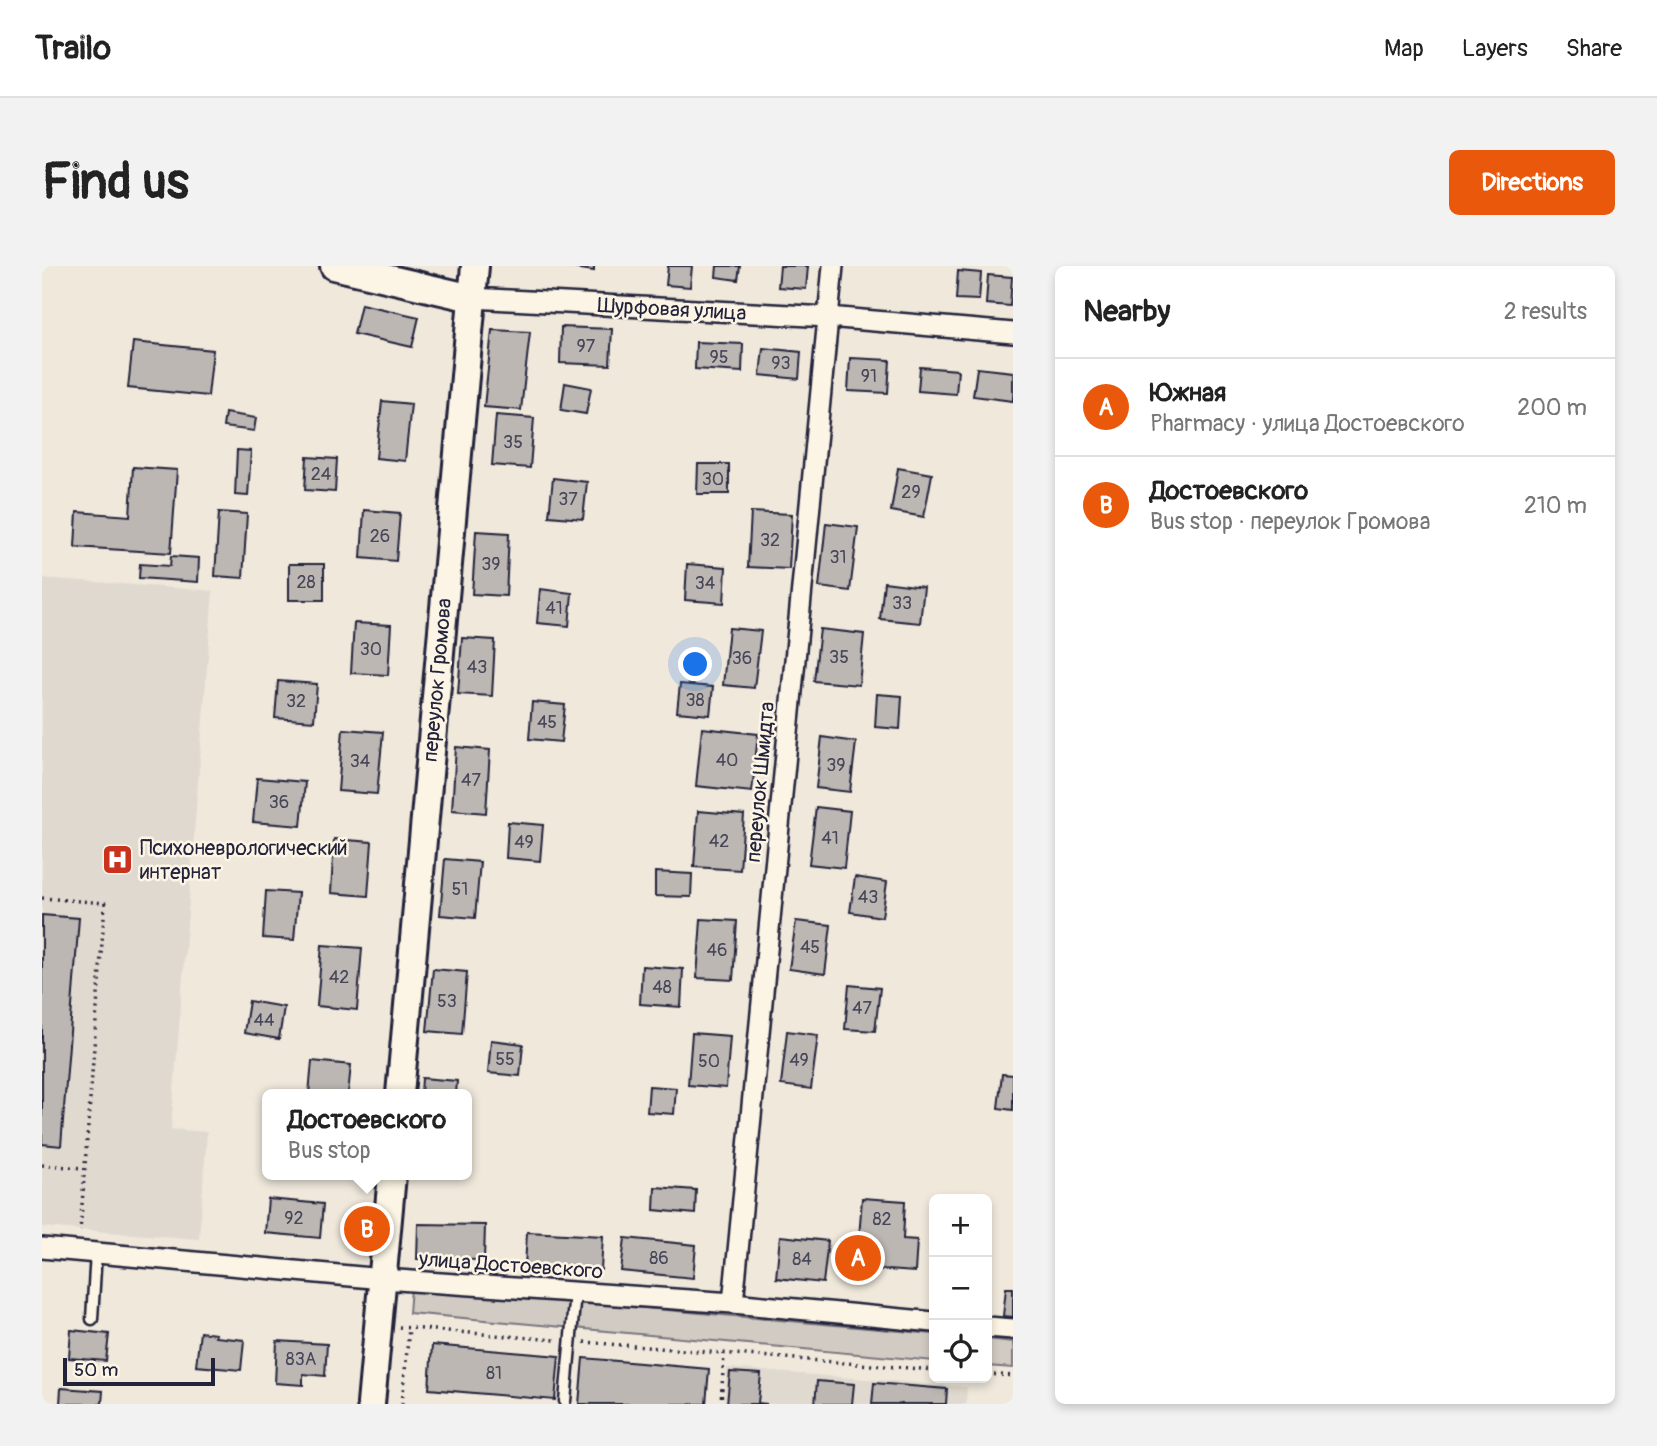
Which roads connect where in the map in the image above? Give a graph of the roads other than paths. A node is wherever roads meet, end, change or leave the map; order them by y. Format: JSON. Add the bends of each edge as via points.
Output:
{"nodes":[{"id":1,"x":334,"y":266,"type":"edge"},
{"id":2,"x":475,"y":266,"type":"edge"},
{"id":3,"x":833,"y":266,"type":"edge"},
{"id":4,"x":472,"y":298,"type":"junction"},
{"id":5,"x":828,"y":317,"type":"junction"},
{"id":6,"x":1013,"y":333,"type":"edge"},
{"id":7,"x":400,"y":1089,"type":"edge"},
{"id":8,"x":392,"y":1180,"type":"edge"},
{"id":9,"x":42,"y":1248,"type":"edge"},
{"id":10,"x":87,"y":1252,"type":"junction"},
{"id":11,"x":383,"y":1279,"type":"junction"},
{"id":12,"x":575,"y":1292,"type":"junction"},
{"id":13,"x":733,"y":1303,"type":"junction"},
{"id":14,"x":92,"y":1319,"type":"dead end"},
{"id":15,"x":929,"y":1322,"type":"edge"},
{"id":16,"x":992,"y":1327,"type":"edge"},
{"id":17,"x":1013,"y":1329,"type":"edge"},
{"id":18,"x":565,"y":1401,"type":"dead end"},
{"id":19,"x":371,"y":1404,"type":"edge"}],
"edges":[{"from":1,"to":4,"type":"street","name":"Шурфовая улица"},
{"from":2,"to":4,"type":"street","name":"переулок Громова"},
{"from":3,"to":5,"type":"street","name":"переулок Шмидта"},
{"from":4,"to":5,"type":"street","name":"Шурфовая улица"},
{"from":4,"to":7,"type":"street","name":"переулок Громова"},
{"from":5,"to":6,"type":"street","name":"Шурфовая улица"},
{"from":5,"to":13,"type":"street","name":"переулок Шмидта"},
{"from":8,"to":11,"type":"street"},
{"from":9,"to":10,"type":"street","name":"улица Достоевского"},
{"from":10,"to":11,"type":"street","name":"улица Достоевского"},
{"from":10,"to":14,"type":"lane"},
{"from":11,"to":12,"type":"street","name":"улица Достоевского"},
{"from":11,"to":19,"type":"street"},
{"from":12,"to":13,"type":"street","name":"улица Достоевского"},
{"from":12,"to":18,"type":"lane"},
{"from":13,"to":15,"type":"street","name":"улица Достоевского"},
{"from":16,"to":17,"type":"street"}]}
